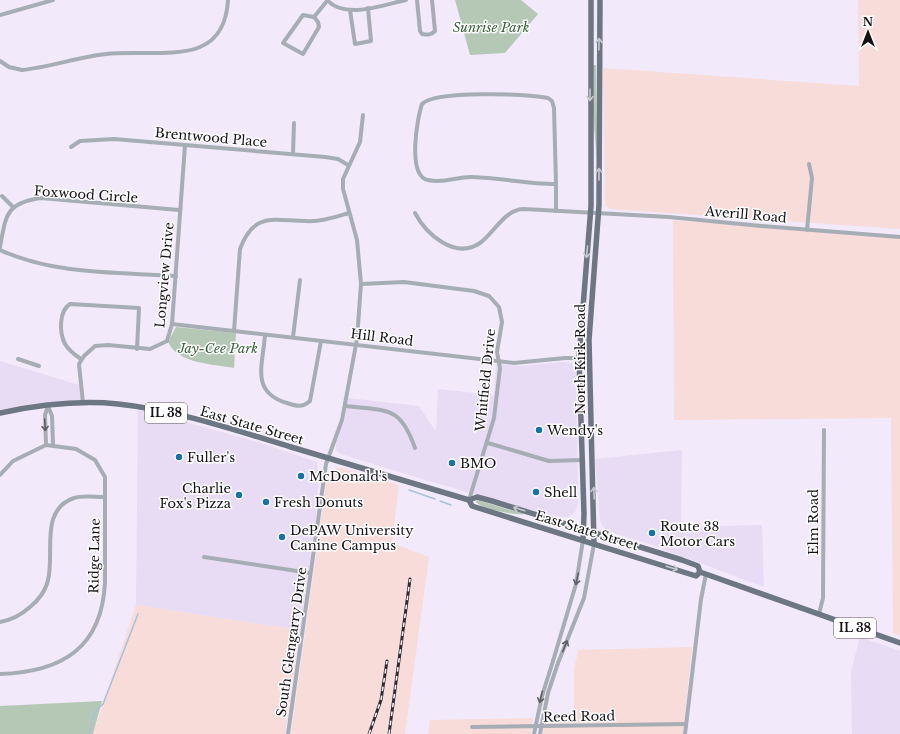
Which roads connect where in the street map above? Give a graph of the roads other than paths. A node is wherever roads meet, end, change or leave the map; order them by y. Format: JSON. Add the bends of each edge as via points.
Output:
{"nodes":[{"id":1,"x":53,"y":0,"type":"edge"},
{"id":2,"x":228,"y":0,"type":"edge"},
{"id":3,"x":327,"y":0,"type":"edge"},
{"id":4,"x":382,"y":0,"type":"edge"},
{"id":5,"x":406,"y":0,"type":"edge"},
{"id":6,"x":417,"y":0,"type":"edge"},
{"id":7,"x":432,"y":0,"type":"edge"},
{"id":8,"x":591,"y":0,"type":"edge"},
{"id":9,"x":600,"y":0,"type":"edge"},
{"id":10,"x":386,"y":4,"type":"junction"},
{"id":11,"x":368,"y":8,"type":"junction"},
{"id":12,"x":350,"y":10,"type":"junction"},
{"id":13,"x":0,"y":15,"type":"edge"},
{"id":14,"x":314,"y":17,"type":"junction"},
{"id":15,"x":0,"y":62,"type":"edge"},
{"id":16,"x":362,"y":115,"type":"dead end"},
{"id":17,"x":294,"y":123,"type":"dead end"},
{"id":18,"x":185,"y":145,"type":"junction"},
{"id":19,"x":71,"y":147,"type":"dead end"},
{"id":20,"x":292,"y":154,"type":"junction"},
{"id":21,"x":809,"y":164,"type":"dead end"},
{"id":22,"x":348,"y":165,"type":"junction"},
{"id":23,"x":556,"y":184,"type":"junction"},
{"id":24,"x":2,"y":196,"type":"dead end"},
{"id":25,"x":13,"y":207,"type":"junction"},
{"id":26,"x":179,"y":210,"type":"junction"},
{"id":27,"x":556,"y":211,"type":"junction"},
{"id":28,"x":349,"y":213,"type":"junction"},
{"id":29,"x":415,"y":213,"type":"dead end"},
{"id":30,"x":590,"y":213,"type":"junction"},
{"id":31,"x":598,"y":213,"type":"junction"},
{"id":32,"x":807,"y":230,"type":"junction"},
{"id":33,"x":900,"y":237,"type":"edge"},
{"id":34,"x":0,"y":249,"type":"edge"},
{"id":35,"x":176,"y":276,"type":"junction"},
{"id":36,"x":300,"y":280,"type":"dead end"},
{"id":37,"x":361,"y":284,"type":"junction"},
{"id":38,"x":172,"y":324,"type":"junction"},
{"id":39,"x":234,"y":331,"type":"junction"},
{"id":40,"x":265,"y":335,"type":"junction"},
{"id":41,"x":293,"y":338,"type":"junction"},
{"id":42,"x":321,"y":341,"type":"junction"},
{"id":43,"x":356,"y":344,"type":"junction"},
{"id":44,"x":136,"y":349,"type":"junction"},
{"id":45,"x":579,"y":358,"type":"junction"},
{"id":46,"x":589,"y":358,"type":"junction"},
{"id":47,"x":18,"y":359,"type":"dead end"},
{"id":48,"x":82,"y":359,"type":"junction"},
{"id":49,"x":499,"y":361,"type":"junction"},
{"id":50,"x":39,"y":366,"type":"dead end"},
{"id":51,"x":83,"y":403,"type":"junction"},
{"id":52,"x":48,"y":406,"type":"junction"},
{"id":53,"x":346,"y":406,"type":"junction"},
{"id":54,"x":0,"y":413,"type":"edge"},
{"id":55,"x":824,"y":430,"type":"dead end"},
{"id":56,"x":488,"y":443,"type":"junction"},
{"id":57,"x":46,"y":445,"type":"junction"},
{"id":58,"x":53,"y":445,"type":"junction"},
{"id":59,"x":415,"y":448,"type":"dead end"},
{"id":60,"x":328,"y":457,"type":"junction"},
{"id":61,"x":582,"y":460,"type":"junction"},
{"id":62,"x":0,"y":475,"type":"edge"},
{"id":63,"x":104,"y":497,"type":"junction"},
{"id":64,"x":469,"y":500,"type":"junction"},
{"id":65,"x":583,"y":529,"type":"junction"},
{"id":66,"x":595,"y":532,"type":"junction"},
{"id":67,"x":582,"y":540,"type":"junction"},
{"id":68,"x":594,"y":544,"type":"junction"},
{"id":69,"x":204,"y":557,"type":"dead end"},
{"id":70,"x":700,"y":572,"type":"junction"},
{"id":71,"x":310,"y":573,"type":"junction"},
{"id":72,"x":706,"y":574,"type":"junction"},
{"id":73,"x":819,"y":614,"type":"junction"},
{"id":74,"x":0,"y":622,"type":"edge"},
{"id":75,"x":900,"y":643,"type":"edge"},
{"id":76,"x":0,"y":674,"type":"edge"},
{"id":77,"x":686,"y":724,"type":"junction"},
{"id":78,"x":472,"y":727,"type":"dead end"},
{"id":79,"x":288,"y":734,"type":"edge"},
{"id":80,"x":534,"y":734,"type":"edge"},
{"id":81,"x":540,"y":734,"type":"edge"},
{"id":82,"x":685,"y":734,"type":"edge"}],
"edges":[{"from":1,"to":13,"type":"street"},
{"from":2,"to":15,"type":"street","via":[[225,22],[218,34],[201,47],[187,51],[106,54],[22,70]]},
{"from":3,"to":12,"type":"street"},
{"from":3,"to":14,"type":"street"},
{"from":4,"to":10,"type":"street"},
{"from":5,"to":10,"type":"street"},
{"from":6,"to":7,"type":"street","via":[[420,32],[431,35],[435,31]]},
{"from":8,"to":30,"type":"main road","name":"North Kirk Road","one_way":true},
{"from":31,"to":9,"type":"main road","name":"North Kirk Road","one_way":true},
{"from":10,"to":11,"type":"street"},
{"from":11,"to":12,"type":"street"},
{"from":11,"to":12,"type":"street","via":[[371,41],[355,44]]},
{"from":14,"to":14,"type":"street","via":[[303,15],[283,43],[303,54],[318,27]]},
{"from":16,"to":22,"type":"street","name":"South Glengarry Drive","via":[[360,142]]},
{"from":17,"to":20,"type":"street"},
{"from":18,"to":19,"type":"street","name":"Brentwood Place","via":[[114,138],[80,141]]},
{"from":18,"to":20,"type":"street","name":"Brentwood Place"},
{"from":18,"to":26,"type":"street","name":"Longview Drive"},
{"from":20,"to":22,"type":"street","name":"Brentwood Place","via":[[331,158]]},
{"from":21,"to":32,"type":"street","via":[[812,178]]},
{"from":22,"to":28,"type":"street","name":"South Glengarry Drive","via":[[343,179]]},
{"from":23,"to":23,"type":"street","via":[[472,177],[444,182],[423,179],[416,162],[417,123],[422,104],[432,98],[474,93],[548,98],[554,108]]},
{"from":23,"to":27,"type":"street"},
{"from":24,"to":25,"type":"street"},
{"from":25,"to":26,"type":"street","name":"Foxwood Circle","via":[[25,200],[41,198]]},
{"from":25,"to":34,"type":"street","via":[[5,222]]},
{"from":26,"to":35,"type":"street","name":"Longview Drive"},
{"from":27,"to":29,"type":"street","name":"Averill Road","via":[[516,210],[481,242],[465,247],[443,244],[420,222]]},
{"from":27,"to":30,"type":"street","name":"Averill Road"},
{"from":28,"to":37,"type":"street","name":"South Glengarry Drive","via":[[357,240]]},
{"from":28,"to":39,"type":"street","via":[[321,220],[264,220],[252,227],[240,248]]},
{"from":30,"to":31,"type":"street","name":"Averill Road"},
{"from":30,"to":45,"type":"main road","name":"North Kirk Road","one_way":true},
{"from":31,"to":32,"type":"street","name":"Averill Road"},
{"from":31,"to":46,"type":"main road","name":"North Kirk Road","via":[[589,324]]},
{"from":32,"to":33,"type":"street","name":"Averill Road"},
{"from":34,"to":35,"type":"street","via":[[25,261],[64,268]]},
{"from":35,"to":38,"type":"street","name":"Longview Drive"},
{"from":36,"to":41,"type":"street"},
{"from":37,"to":43,"type":"street","name":"South Glengarry Drive"},
{"from":37,"to":49,"type":"street","name":"Whitfield Drive","via":[[404,282],[474,291],[489,296],[499,308],[502,322],[497,352]]},
{"from":38,"to":39,"type":"street","name":"Hill Road"},
{"from":38,"to":44,"type":"street","name":"Longview Drive","via":[[167,341],[150,349]]},
{"from":39,"to":40,"type":"street","name":"Hill Road"},
{"from":40,"to":41,"type":"street","name":"Hill Road"},
{"from":40,"to":42,"type":"street","via":[[262,384],[271,397],[297,406],[310,402]]},
{"from":41,"to":42,"type":"street","name":"Hill Road"},
{"from":42,"to":43,"type":"street","name":"Hill Road"},
{"from":43,"to":49,"type":"street","name":"Hill Road"},
{"from":43,"to":53,"type":"street","name":"South Glengarry Drive"},
{"from":44,"to":48,"type":"street","name":"Longview Drive","via":[[97,346]]},
{"from":44,"to":48,"type":"street","via":[[139,308],[70,304],[64,308],[62,314],[62,332],[70,352]]},
{"from":45,"to":46,"type":"street","name":"Hill Road"},
{"from":45,"to":49,"type":"street","name":"Hill Road","via":[[514,363]]},
{"from":45,"to":61,"type":"main road","name":"North Kirk Road"},
{"from":66,"to":46,"type":"main road","name":"North Kirk Road","one_way":true},
{"from":47,"to":50,"type":"street"},
{"from":48,"to":51,"type":"street","via":[[79,367]]},
{"from":49,"to":56,"type":"street","name":"Whitfield Drive","via":[[494,418]]},
{"from":51,"to":52,"type":"main road","name":"East State Street","number":"IL 38"},
{"from":51,"to":60,"type":"main road","name":"East State Street","number":"IL 38","via":[[116,404],[157,410]]},
{"from":52,"to":54,"type":"main road","name":"East State Street","number":"IL 38"},
{"from":52,"to":57,"type":"street","one_way":true,"via":[[45,415]]},
{"from":52,"to":58,"type":"street","via":[[52,416]]},
{"from":53,"to":59,"type":"street","via":[[383,410],[394,414],[406,426]]},
{"from":53,"to":60,"type":"street","name":"South Glengarry Drive"},
{"from":55,"to":73,"type":"street","name":"Elm Road","via":[[823,598]]},
{"from":56,"to":61,"type":"street","via":[[550,461]]},
{"from":56,"to":64,"type":"street","name":"Whitfield Drive"},
{"from":57,"to":58,"type":"street","name":"Ridge Lane"},
{"from":57,"to":62,"type":"street","via":[[13,461]]},
{"from":58,"to":63,"type":"street","name":"Ridge Lane","via":[[79,450],[95,460],[105,477]]},
{"from":60,"to":64,"type":"main road","name":"East State Street","number":"IL 38"},
{"from":60,"to":71,"type":"street","name":"South Glengarry Drive"},
{"from":61,"to":65,"type":"main road","name":"North Kirk Road"},
{"from":63,"to":74,"type":"street","via":[[74,498],[62,505],[54,516],[50,528],[51,560],[48,581],[38,600],[21,615]]},
{"from":63,"to":76,"type":"street","name":"Ridge Lane","via":[[105,597],[93,630],[70,657],[56,664],[21,673]]},
{"from":65,"to":64,"type":"main road","name":"East State Street","number":"IL 38","one_way":true,"via":[[477,497]]},
{"from":64,"to":67,"type":"main road","name":"East State Street","number":"IL 38","via":[[472,506]]},
{"from":65,"to":66,"type":"main road","name":"East State Street","number":"IL 38"},
{"from":65,"to":67,"type":"main road","name":"North Kirk Road"},
{"from":66,"to":68,"type":"main road","name":"North Kirk Road"},
{"from":66,"to":70,"type":"main road","name":"East State Street","number":"IL 38","via":[[698,566]]},
{"from":67,"to":68,"type":"main road","name":"East State Street","number":"IL 38"},
{"from":67,"to":80,"type":"street","name":"North Kirk Road","one_way":true,"bridge":true,"via":[[575,589],[542,696]]},
{"from":68,"to":70,"type":"main road","name":"East State Street","number":"IL 38","one_way":true,"via":[[696,576]]},
{"from":81,"to":68,"type":"street","name":"North Kirk Road","one_way":true,"bridge":true,"via":[[548,693],[584,598]]},
{"from":69,"to":71,"type":"street"},
{"from":70,"to":72,"type":"main road","name":"East State Street","number":"IL 38"},
{"from":71,"to":79,"type":"street","name":"South Glengarry Drive"},
{"from":72,"to":73,"type":"main road","name":"East State Street","number":"IL 38"},
{"from":72,"to":77,"type":"street"},
{"from":73,"to":75,"type":"main road","name":"East State Street","number":"IL 38"},
{"from":77,"to":78,"type":"street","name":"Reed Road"},
{"from":77,"to":82,"type":"street"}]}
